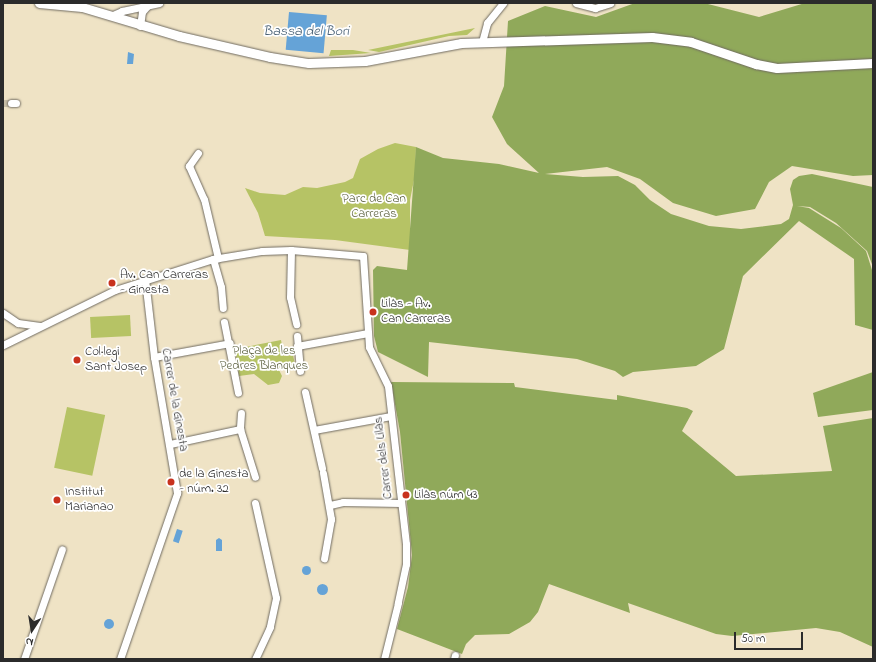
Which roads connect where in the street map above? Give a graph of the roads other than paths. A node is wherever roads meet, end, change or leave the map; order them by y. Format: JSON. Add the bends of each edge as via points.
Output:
{"nodes":[{"id":1,"x":39,"y":3,"type":"edge"},
{"id":2,"x":159,"y":3,"type":"edge"},
{"id":3,"x":503,"y":3,"type":"edge"},
{"id":4,"x":576,"y":3,"type":"edge"},
{"id":5,"x":610,"y":3,"type":"edge"},
{"id":6,"x":150,"y":4,"type":"edge"},
{"id":7,"x":90,"y":6,"type":"edge"},
{"id":8,"x":113,"y":16,"type":"junction"},
{"id":9,"x":140,"y":26,"type":"junction"},
{"id":10,"x":482,"y":42,"type":"junction"},
{"id":11,"x":873,"y":63,"type":"edge"},
{"id":12,"x":198,"y":153,"type":"dead end"},
{"id":13,"x":291,"y":250,"type":"junction"},
{"id":14,"x":216,"y":259,"type":"junction"},
{"id":15,"x":144,"y":279,"type":"junction"},
{"id":16,"x":223,"y":308,"type":"dead end"},
{"id":17,"x":3,"y":313,"type":"edge"},
{"id":18,"x":224,"y":322,"type":"dead end"},
{"id":19,"x":296,"y":324,"type":"dead end"},
{"id":20,"x":40,"y":326,"type":"junction"},
{"id":21,"x":368,"y":333,"type":"junction"},
{"id":22,"x":297,"y":336,"type":"dead end"},
{"id":23,"x":230,"y":343,"type":"junction"},
{"id":24,"x":4,"y":345,"type":"edge"},
{"id":25,"x":297,"y":346,"type":"junction"},
{"id":26,"x":154,"y":357,"type":"junction"},
{"id":27,"x":300,"y":371,"type":"dead end"},
{"id":28,"x":305,"y":392,"type":"dead end"},
{"id":29,"x":238,"y":393,"type":"dead end"},
{"id":30,"x":241,"y":413,"type":"dead end"},
{"id":31,"x":391,"y":416,"type":"junction"},
{"id":32,"x":240,"y":429,"type":"junction"},
{"id":33,"x":314,"y":430,"type":"junction"},
{"id":34,"x":170,"y":444,"type":"junction"},
{"id":35,"x":255,"y":477,"type":"dead end"},
{"id":36,"x":255,"y":503,"type":"dead end"},
{"id":37,"x":401,"y":503,"type":"junction"},
{"id":38,"x":330,"y":505,"type":"junction"},
{"id":39,"x":62,"y":549,"type":"dead end"},
{"id":40,"x":324,"y":558,"type":"dead end"},
{"id":41,"x":24,"y":659,"type":"edge"},
{"id":42,"x":120,"y":659,"type":"edge"},
{"id":43,"x":255,"y":659,"type":"edge"},
{"id":44,"x":384,"y":659,"type":"edge"}],
"edges":[{"from":1,"to":7,"type":"street"},
{"from":2,"to":6,"type":"street"},
{"from":3,"to":10,"type":"street","via":[[487,24]]},
{"from":4,"to":5,"type":"street","via":[[595,8]]},
{"from":6,"to":8,"type":"street"},
{"from":6,"to":9,"type":"street","via":[[142,12]]},
{"from":7,"to":8,"type":"street"},
{"from":8,"to":9,"type":"street"},
{"from":9,"to":10,"type":"street","via":[[270,57],[310,63],[365,61],[442,45]]},
{"from":10,"to":11,"type":"street","via":[[652,37],[691,42],[756,64],[777,68]]},
{"from":12,"to":14,"type":"street","via":[[189,166],[204,199]]},
{"from":13,"to":14,"type":"street"},
{"from":13,"to":19,"type":"street","via":[[290,297]]},
{"from":13,"to":21,"type":"street","name":"Carrer dels Lilàs","via":[[364,256]]},
{"from":14,"to":15,"type":"street"},
{"from":14,"to":16,"type":"street"},
{"from":15,"to":20,"type":"street"},
{"from":15,"to":26,"type":"street","name":"Carrer de la Ginesta"},
{"from":17,"to":20,"type":"street","via":[[18,323]]},
{"from":18,"to":23,"type":"street"},
{"from":20,"to":24,"type":"street"},
{"from":21,"to":25,"type":"street"},
{"from":21,"to":31,"type":"street","name":"Carrer dels Lilàs","via":[[369,347],[388,386]]},
{"from":22,"to":25,"type":"street"},
{"from":23,"to":26,"type":"street"},
{"from":23,"to":29,"type":"street"},
{"from":25,"to":27,"type":"street"},
{"from":26,"to":34,"type":"street","name":"Carrer de la Ginesta"},
{"from":28,"to":33,"type":"street"},
{"from":30,"to":32,"type":"street"},
{"from":31,"to":33,"type":"street"},
{"from":31,"to":37,"type":"street","name":"Carrer dels Lilàs"},
{"from":32,"to":34,"type":"street"},
{"from":32,"to":35,"type":"street"},
{"from":33,"to":38,"type":"street"},
{"from":34,"to":42,"type":"street","name":"Carrer de la Ginesta","via":[[177,493]]},
{"from":36,"to":43,"type":"street","via":[[276,598],[270,627]]},
{"from":37,"to":38,"type":"street","via":[[343,502]]},
{"from":37,"to":44,"type":"street","name":"Carrer dels Lilàs","via":[[406,564]]},
{"from":38,"to":40,"type":"street","via":[[331,519]]},
{"from":39,"to":41,"type":"street"}]}
